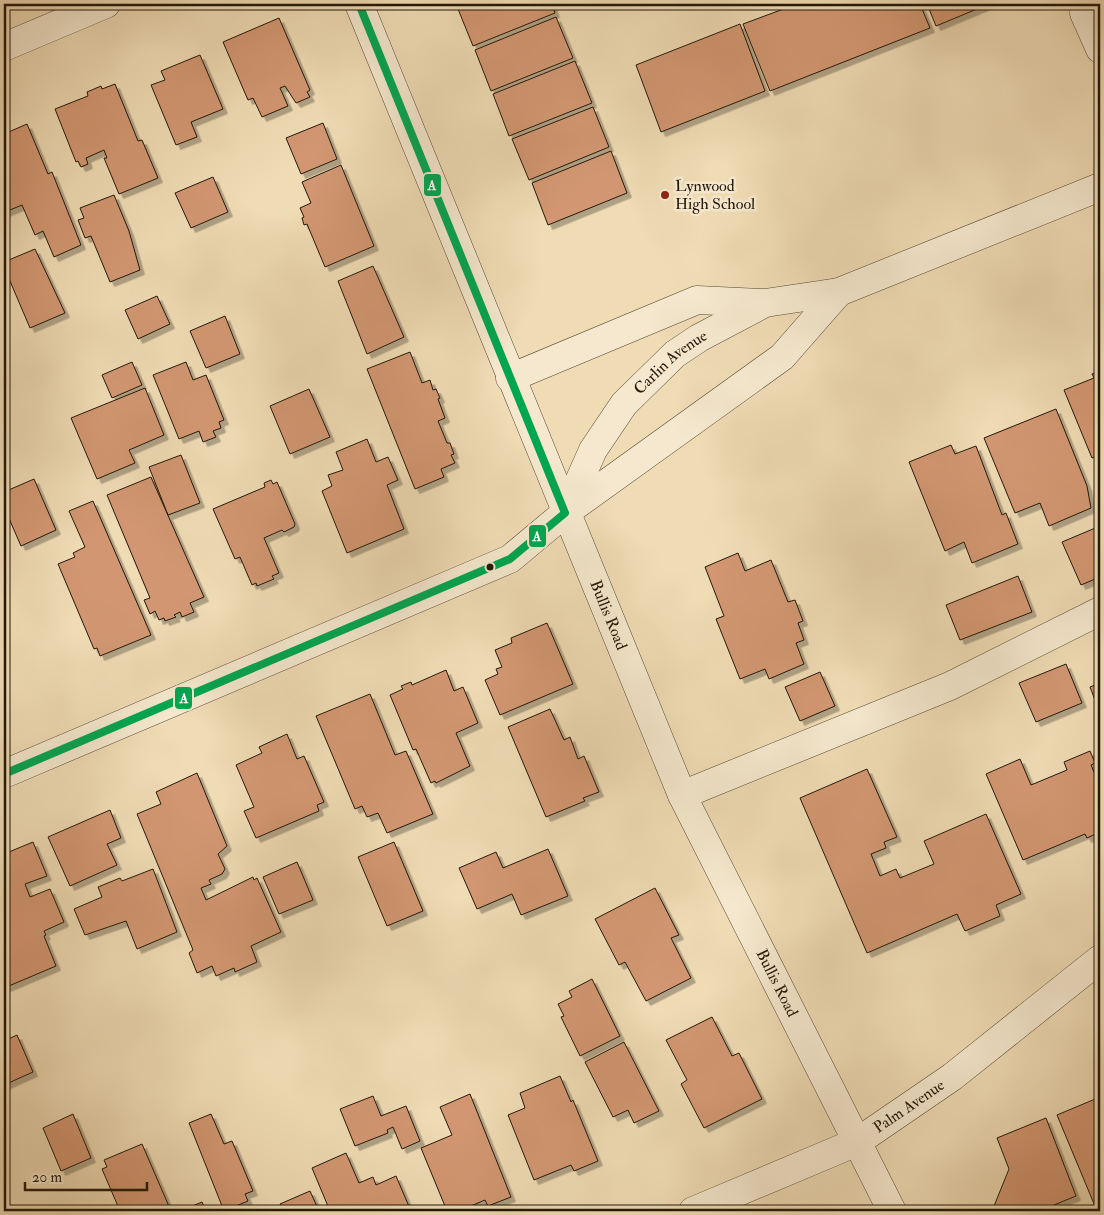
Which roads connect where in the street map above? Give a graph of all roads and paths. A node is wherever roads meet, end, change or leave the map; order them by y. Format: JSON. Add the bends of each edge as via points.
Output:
{"nodes":[{"id":1,"x":106,"y":4,"type":"edge"},
{"id":2,"x":359,"y":4,"type":"edge"},
{"id":3,"x":1084,"y":13,"type":"dead end"},
{"id":4,"x":4,"y":47,"type":"edge"},
{"id":5,"x":1100,"y":49,"type":"edge"},
{"id":6,"x":1100,"y":187,"type":"edge"},
{"id":7,"x":838,"y":292,"type":"junction"},
{"id":8,"x":765,"y":303,"type":"junction"},
{"id":9,"x":510,"y":378,"type":"junction"},
{"id":10,"x":565,"y":513,"type":"junction"},
{"id":11,"x":1100,"y":611,"type":"edge"},
{"id":12,"x":4,"y":774,"type":"edge"},
{"id":13,"x":682,"y":795,"type":"junction"},
{"id":14,"x":1100,"y":959,"type":"edge"},
{"id":15,"x":857,"y":1142,"type":"junction"},
{"id":16,"x":693,"y":1211,"type":"edge"},
{"id":17,"x":892,"y":1211,"type":"edge"}],
"edges":[{"from":1,"to":4,"type":"street"},
{"from":2,"to":9,"type":"street","name":"Bullis Road"},
{"from":3,"to":5,"type":"street"},
{"from":6,"to":7,"type":"street","name":"Carlin Avenue"},
{"from":7,"to":8,"type":"street","name":"Carlin Avenue"},
{"from":7,"to":10,"type":"street","name":"Carlin Avenue","via":[[782,357]]},
{"from":8,"to":9,"type":"street","via":[[696,300]]},
{"from":8,"to":10,"type":"street","name":"Carlin Avenue","via":[[725,322],[683,349],[636,391],[593,450]]},
{"from":9,"to":10,"type":"street","name":"Bullis Road"},
{"from":10,"to":12,"type":"street","name":"Carlin Avenue","via":[[510,559]]},
{"from":10,"to":13,"type":"street","name":"Bullis Road"},
{"from":11,"to":13,"type":"street","via":[[950,686]]},
{"from":13,"to":15,"type":"street","name":"Bullis Road"},
{"from":14,"to":15,"type":"street","name":"Palm Avenue","via":[[952,1076]]},
{"from":15,"to":16,"type":"street","name":"Palm Avenue"},
{"from":15,"to":17,"type":"street","name":"Bullis Road"}]}
